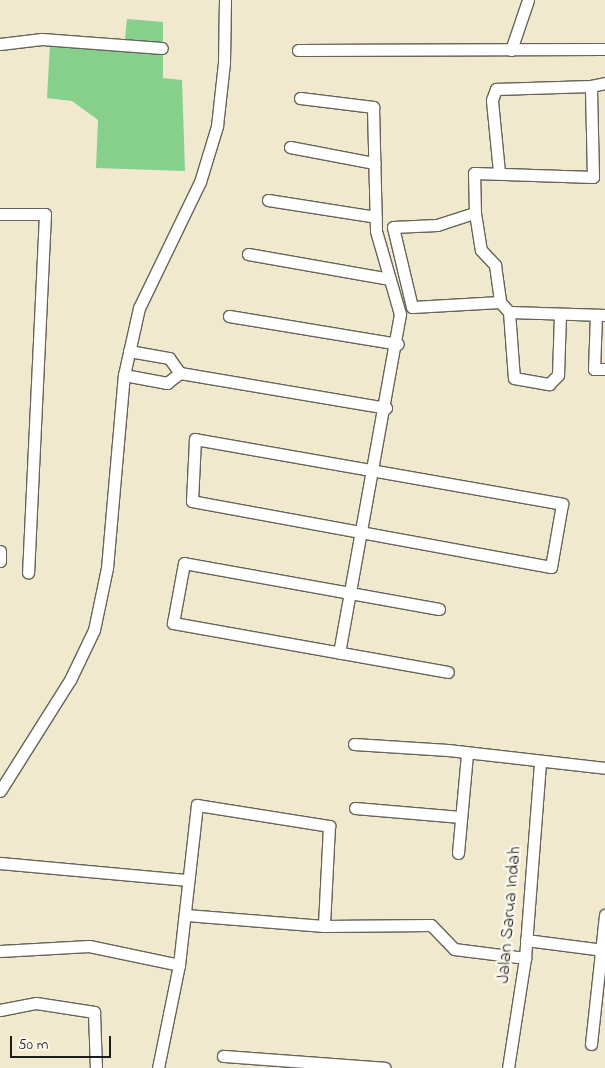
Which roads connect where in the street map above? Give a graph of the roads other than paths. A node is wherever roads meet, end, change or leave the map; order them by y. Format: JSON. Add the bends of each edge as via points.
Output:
{"nodes":[{"id":1,"x":225,"y":0,"type":"edge"},
{"id":2,"x":528,"y":0,"type":"edge"},
{"id":3,"x":0,"y":44,"type":"edge"},
{"id":4,"x":162,"y":48,"type":"dead end"},
{"id":5,"x":605,"y":49,"type":"edge"},
{"id":6,"x":298,"y":50,"type":"dead end"},
{"id":7,"x":511,"y":50,"type":"junction"},
{"id":8,"x":605,"y":83,"type":"edge"},
{"id":9,"x":590,"y":86,"type":"junction"},
{"id":10,"x":300,"y":98,"type":"dead end"},
{"id":11,"x":290,"y":148,"type":"dead end"},
{"id":12,"x":374,"y":163,"type":"junction"},
{"id":13,"x":499,"y":172,"type":"junction"},
{"id":14,"x":268,"y":200,"type":"dead end"},
{"id":15,"x":475,"y":213,"type":"junction"},
{"id":16,"x":0,"y":214,"type":"edge"},
{"id":17,"x":376,"y":217,"type":"junction"},
{"id":18,"x":248,"y":254,"type":"dead end"},
{"id":19,"x":390,"y":279,"type":"junction"},
{"id":20,"x":500,"y":302,"type":"junction"},
{"id":21,"x":510,"y":312,"type":"junction"},
{"id":22,"x":560,"y":314,"type":"junction"},
{"id":23,"x":601,"y":315,"type":"edge"},
{"id":24,"x":229,"y":316,"type":"dead end"},
{"id":25,"x":398,"y":344,"type":"junction"},
{"id":26,"x":129,"y":351,"type":"junction"},
{"id":27,"x":605,"y":369,"type":"edge"},
{"id":28,"x":180,"y":373,"type":"junction"},
{"id":29,"x":124,"y":375,"type":"junction"},
{"id":30,"x":386,"y":408,"type":"junction"},
{"id":31,"x":374,"y":471,"type":"junction"},
{"id":32,"x":362,"y":533,"type":"junction"},
{"id":33,"x":0,"y":551,"type":"edge"},
{"id":34,"x":0,"y":561,"type":"edge"},
{"id":35,"x":28,"y":573,"type":"dead end"},
{"id":36,"x":351,"y":593,"type":"junction"},
{"id":37,"x":439,"y":609,"type":"dead end"},
{"id":38,"x":339,"y":653,"type":"junction"},
{"id":39,"x":448,"y":672,"type":"dead end"},
{"id":40,"x":354,"y":744,"type":"dead end"},
{"id":41,"x":468,"y":754,"type":"junction"},
{"id":42,"x":540,"y":764,"type":"junction"},
{"id":43,"x":605,"y":768,"type":"edge"},
{"id":44,"x":0,"y":791,"type":"edge"},
{"id":45,"x":355,"y":808,"type":"dead end"},
{"id":46,"x":461,"y":817,"type":"junction"},
{"id":47,"x":458,"y":853,"type":"dead end"},
{"id":48,"x":0,"y":863,"type":"edge"},
{"id":49,"x":188,"y":880,"type":"junction"},
{"id":50,"x":186,"y":915,"type":"junction"},
{"id":51,"x":605,"y":915,"type":"edge"},
{"id":52,"x":324,"y":926,"type":"junction"},
{"id":53,"x":526,"y":940,"type":"junction"},
{"id":54,"x":603,"y":950,"type":"junction"},
{"id":55,"x":0,"y":951,"type":"edge"},
{"id":56,"x":525,"y":958,"type":"junction"},
{"id":57,"x":179,"y":965,"type":"junction"},
{"id":58,"x":0,"y":1010,"type":"edge"},
{"id":59,"x":590,"y":1044,"type":"dead end"},
{"id":60,"x":223,"y":1056,"type":"dead end"},
{"id":61,"x":96,"y":1068,"type":"edge"},
{"id":62,"x":158,"y":1068,"type":"edge"},
{"id":63,"x":385,"y":1068,"type":"edge"},
{"id":64,"x":508,"y":1068,"type":"edge"}],
"edges":[{"from":1,"to":26,"type":"street","via":[[224,63],[217,126],[200,182],[139,308]]},
{"from":2,"to":7,"type":"street"},
{"from":3,"to":4,"type":"street","via":[[42,39]]},
{"from":5,"to":7,"type":"street"},
{"from":6,"to":7,"type":"street"},
{"from":8,"to":9,"type":"street"},
{"from":9,"to":13,"type":"street","via":[[496,89],[492,100]]},
{"from":9,"to":13,"type":"street","via":[[594,177]]},
{"from":10,"to":12,"type":"street","via":[[372,107]]},
{"from":11,"to":12,"type":"street"},
{"from":12,"to":17,"type":"street"},
{"from":13,"to":15,"type":"street","via":[[472,174]]},
{"from":14,"to":17,"type":"street"},
{"from":15,"to":20,"type":"street","via":[[481,250],[495,265]]},
{"from":15,"to":20,"type":"street","via":[[437,225],[393,227],[412,307]]},
{"from":16,"to":35,"type":"street","via":[[44,214]]},
{"from":17,"to":19,"type":"street"},
{"from":18,"to":19,"type":"street"},
{"from":19,"to":25,"type":"street","via":[[400,314]]},
{"from":20,"to":21,"type":"street"},
{"from":21,"to":22,"type":"street"},
{"from":21,"to":22,"type":"street","via":[[514,378],[550,384],[558,376]]},
{"from":22,"to":23,"type":"street"},
{"from":23,"to":27,"type":"street","via":[[594,369]]},
{"from":24,"to":25,"type":"street"},
{"from":25,"to":30,"type":"street"},
{"from":26,"to":28,"type":"street","via":[[169,358]]},
{"from":26,"to":29,"type":"street"},
{"from":28,"to":29,"type":"street","via":[[167,384]]},
{"from":28,"to":30,"type":"street"},
{"from":29,"to":44,"type":"street","via":[[107,568],[94,630],[70,680]]},
{"from":30,"to":31,"type":"street"},
{"from":31,"to":32,"type":"street"},
{"from":31,"to":32,"type":"street","via":[[195,439],[192,501]]},
{"from":31,"to":32,"type":"street","via":[[562,504],[551,568]]},
{"from":32,"to":36,"type":"street"},
{"from":33,"to":34,"type":"street"},
{"from":36,"to":37,"type":"street"},
{"from":36,"to":38,"type":"street"},
{"from":36,"to":38,"type":"street","via":[[184,563],[174,623]]},
{"from":38,"to":39,"type":"street"},
{"from":40,"to":41,"type":"street"},
{"from":41,"to":42,"type":"street"},
{"from":41,"to":46,"type":"street"},
{"from":42,"to":43,"type":"street"},
{"from":42,"to":53,"type":"street","name":"Jalan Sarua Indah"},
{"from":45,"to":46,"type":"street"},
{"from":46,"to":47,"type":"street"},
{"from":48,"to":49,"type":"street"},
{"from":49,"to":50,"type":"street"},
{"from":49,"to":52,"type":"street","via":[[197,806],[326,825],[330,829]]},
{"from":50,"to":52,"type":"street"},
{"from":50,"to":57,"type":"street"},
{"from":51,"to":54,"type":"street"},
{"from":52,"to":56,"type":"street","via":[[431,925],[454,949]]},
{"from":53,"to":54,"type":"street"},
{"from":53,"to":56,"type":"street","name":"Jalan Sarua Indah"},
{"from":54,"to":59,"type":"street"},
{"from":55,"to":57,"type":"street","via":[[89,946]]},
{"from":56,"to":64,"type":"street","name":"Jalan Sarua Indah"},
{"from":57,"to":62,"type":"street"},
{"from":58,"to":61,"type":"street","via":[[36,1003],[94,1012]]},
{"from":60,"to":63,"type":"street"}]}
